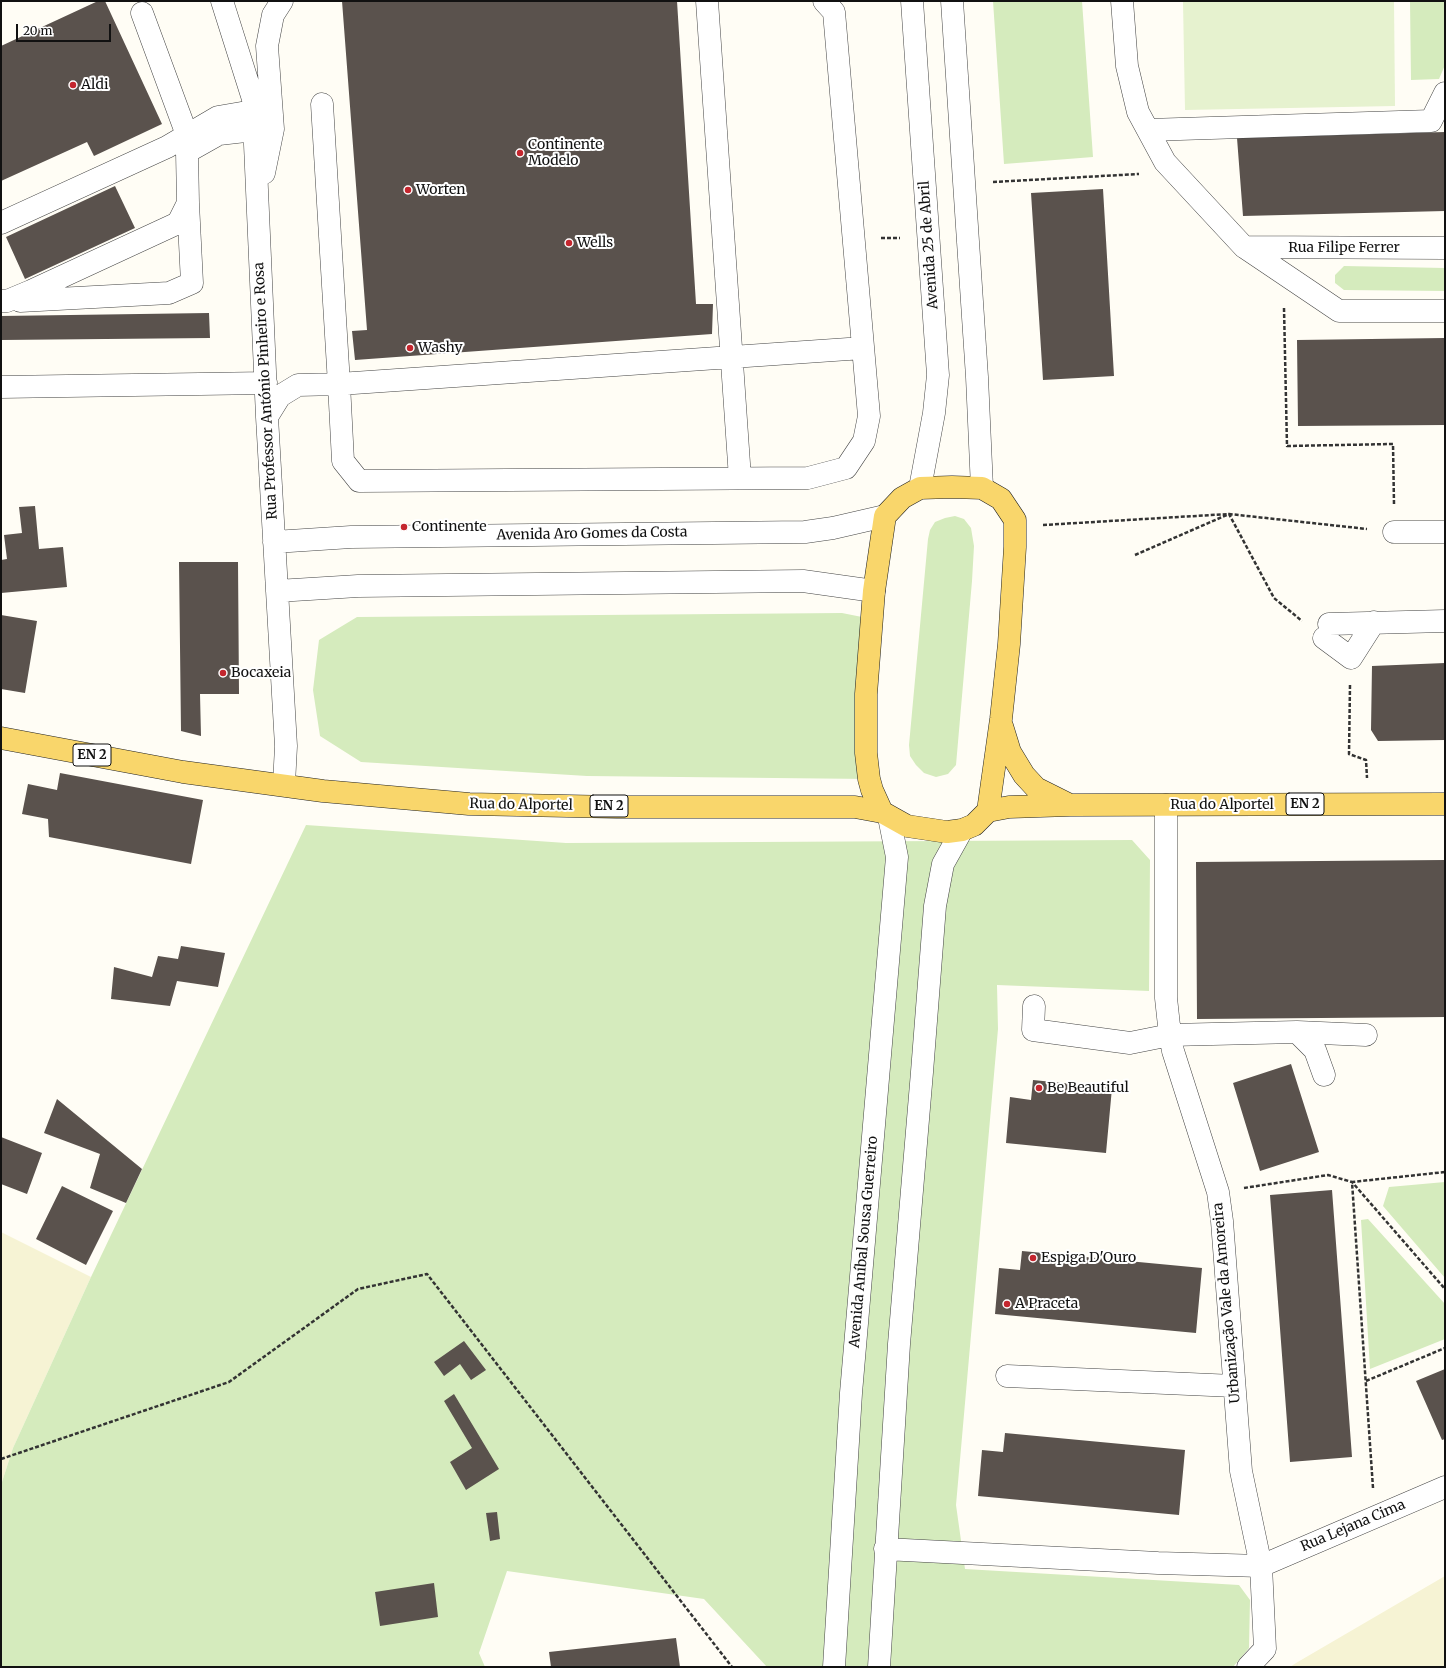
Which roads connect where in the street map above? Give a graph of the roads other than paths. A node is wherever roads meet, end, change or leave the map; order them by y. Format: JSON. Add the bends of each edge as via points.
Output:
{"nodes":[{"id":1,"x":222,"y":1,"type":"edge"},
{"id":2,"x":282,"y":1,"type":"edge"},
{"id":3,"x":707,"y":1,"type":"edge"},
{"id":4,"x":824,"y":1,"type":"edge"},
{"id":5,"x":899,"y":1,"type":"edge"},
{"id":6,"x":912,"y":1,"type":"edge"},
{"id":7,"x":952,"y":1,"type":"edge"},
{"id":8,"x":1122,"y":1,"type":"edge"},
{"id":9,"x":142,"y":13,"type":"dead end"},
{"id":10,"x":916,"y":48,"type":"junction"},
{"id":11,"x":1445,"y":93,"type":"edge"},
{"id":12,"x":322,"y":104,"type":"dead end"},
{"id":13,"x":254,"y":121,"type":"junction"},
{"id":14,"x":1148,"y":130,"type":"junction"},
{"id":15,"x":187,"y":144,"type":"junction"},
{"id":16,"x":257,"y":195,"type":"junction"},
{"id":17,"x":188,"y":203,"type":"junction"},
{"id":18,"x":1,"y":223,"type":"edge"},
{"id":19,"x":1244,"y":247,"type":"junction"},
{"id":20,"x":1445,"y":248,"type":"edge"},
{"id":21,"x":4,"y":301,"type":"edge"},
{"id":22,"x":1445,"y":311,"type":"edge"},
{"id":23,"x":863,"y":348,"type":"junction"},
{"id":24,"x":732,"y":358,"type":"junction"},
{"id":25,"x":266,"y":383,"type":"junction"},
{"id":26,"x":339,"y":384,"type":"junction"},
{"id":27,"x":1,"y":387,"type":"edge"},
{"id":28,"x":267,"y":417,"type":"junction"},
{"id":29,"x":740,"y":478,"type":"junction"},
{"id":30,"x":920,"y":488,"type":"junction"},
{"id":31,"x":982,"y":488,"type":"junction"},
{"id":32,"x":885,"y":516,"type":"junction"},
{"id":33,"x":1394,"y":532,"type":"road end"},
{"id":34,"x":1445,"y":532,"type":"edge"},
{"id":35,"x":274,"y":542,"type":"junction"},
{"id":36,"x":277,"y":591,"type":"junction"},
{"id":37,"x":874,"y":591,"type":"junction"},
{"id":38,"x":1445,"y":620,"type":"edge"},
{"id":39,"x":1374,"y":622,"type":"junction"},
{"id":40,"x":1001,"y":719,"type":"junction"},
{"id":41,"x":1,"y":738,"type":"edge"},
{"id":42,"x":284,"y":784,"type":"junction"},
{"id":43,"x":872,"y":790,"type":"junction"},
{"id":44,"x":1445,"y":804,"type":"edge"},
{"id":45,"x":1070,"y":805,"type":"junction"},
{"id":46,"x":1166,"y":805,"type":"junction"},
{"id":47,"x":855,"y":807,"type":"junction"},
{"id":48,"x":988,"y":811,"type":"junction"},
{"id":49,"x":886,"y":815,"type":"junction"},
{"id":50,"x":962,"y":830,"type":"junction"},
{"id":51,"x":1034,"y":1006,"type":"dead end"},
{"id":52,"x":1298,"y":1032,"type":"junction"},
{"id":53,"x":1170,"y":1035,"type":"junction"},
{"id":54,"x":1366,"y":1035,"type":"dead end"},
{"id":55,"x":1324,"y":1075,"type":"dead end"},
{"id":56,"x":1007,"y":1376,"type":"dead end"},
{"id":57,"x":1234,"y":1386,"type":"junction"},
{"id":58,"x":1445,"y":1487,"type":"edge"},
{"id":59,"x":885,"y":1549,"type":"junction"},
{"id":60,"x":1261,"y":1566,"type":"junction"},
{"id":61,"x":834,"y":1667,"type":"edge"},
{"id":62,"x":879,"y":1667,"type":"edge"},
{"id":63,"x":1248,"y":1667,"type":"edge"}],
"edges":[{"from":1,"to":13,"type":"street","name":"Rua Professor António Pinheiro e Rosa","via":[[253,98]]},
{"from":2,"to":16,"type":"street","via":[[273,15],[267,46],[273,129],[268,160]]},
{"from":3,"to":24,"type":"street"},
{"from":4,"to":23,"type":"street","via":[[834,12]]},
{"from":5,"to":10,"type":"street"},
{"from":6,"to":10,"type":"street","name":"Avenida 25 de Abril"},
{"from":7,"to":31,"type":"street"},
{"from":8,"to":14,"type":"street","name":"Rua Filipe Ferrer","via":[[1127,66],[1138,112]]},
{"from":9,"to":15,"type":"street"},
{"from":10,"to":30,"type":"street","name":"Avenida 25 de Abril","via":[[938,375],[934,413]]},
{"from":11,"to":14,"type":"street","via":[[1431,121]]},
{"from":12,"to":26,"type":"street"},
{"from":13,"to":15,"type":"street"},
{"from":13,"to":16,"type":"street","name":"Rua Professor António Pinheiro e Rosa"},
{"from":14,"to":19,"type":"street","name":"Rua Filipe Ferrer","via":[[1165,162]]},
{"from":15,"to":17,"type":"street"},
{"from":15,"to":18,"type":"street","via":[[168,146]]},
{"from":16,"to":25,"type":"street","name":"Rua Professor António Pinheiro e Rosa"},
{"from":17,"to":21,"type":"street","via":[[178,223]]},
{"from":17,"to":21,"type":"street","via":[[192,283],[169,293]]},
{"from":19,"to":20,"type":"street","name":"Rua Filipe Ferrer"},
{"from":19,"to":22,"type":"street","name":"Rua Filipe Ferrer","via":[[1339,311]]},
{"from":23,"to":24,"type":"street"},
{"from":23,"to":29,"type":"street","via":[[869,416],[864,441],[846,468],[808,478]]},
{"from":24,"to":26,"type":"street"},
{"from":24,"to":29,"type":"street"},
{"from":25,"to":27,"type":"street"},
{"from":25,"to":28,"type":"street","name":"Rua Professor António Pinheiro e Rosa"},
{"from":26,"to":28,"type":"street","via":[[298,385],[280,396]]},
{"from":26,"to":29,"type":"street","via":[[343,461],[359,481]]},
{"from":28,"to":35,"type":"street","name":"Rua Professor António Pinheiro e Rosa"},
{"from":30,"to":31,"type":"main road"},
{"from":30,"to":32,"type":"main road","via":[[902,498]]},
{"from":31,"to":40,"type":"main road","via":[[1001,498],[1015,520],[1009,644]]},
{"from":32,"to":35,"type":"street","name":"Avenida Aro Gomes da Costa","via":[[805,532],[350,537]]},
{"from":32,"to":37,"type":"main road"},
{"from":33,"to":34,"type":"street"},
{"from":35,"to":36,"type":"street","name":"Rua Professor António Pinheiro e Rosa"},
{"from":36,"to":37,"type":"street","via":[[358,586],[803,581]]},
{"from":36,"to":42,"type":"street","name":"Rua Professor António Pinheiro e Rosa","via":[[286,746]]},
{"from":37,"to":43,"type":"main road","via":[[866,694],[866,753]]},
{"from":38,"to":39,"type":"street"},
{"from":39,"to":39,"type":"street","via":[[1351,658],[1327,631]]},
{"from":40,"to":45,"type":"main road","name":"Rua do Alportel","number":"EN 2","via":[[1010,752],[1024,775],[1036,788]]},
{"from":40,"to":48,"type":"main road"},
{"from":41,"to":42,"type":"main road","number":"EN 2","via":[[183,772]]},
{"from":42,"to":47,"type":"main road","name":"Rua do Alportel","number":"EN 2","via":[[323,791],[469,804]]},
{"from":43,"to":47,"type":"main road"},
{"from":43,"to":49,"type":"main road"},
{"from":44,"to":46,"type":"main road","name":"Rua do Alportel","number":"EN 2"},
{"from":45,"to":46,"type":"main road","name":"Rua do Alportel","number":"EN 2"},
{"from":45,"to":48,"type":"main road","name":"Rua do Alportel","number":"EN 2","via":[[1009,807]]},
{"from":46,"to":53,"type":"street","name":"Urbanização Vale da Amoreira","via":[[1166,998]]},
{"from":47,"to":49,"type":"main road","name":"Rua do Alportel","number":"EN 2"},
{"from":48,"to":50,"type":"main road","via":[[974,824]]},
{"from":49,"to":50,"type":"main road","name":"Rua do Alportel","via":[[907,826],[927,830]]},
{"from":49,"to":61,"type":"street","name":"Avenida Aníbal Sousa Guerreiro","via":[[897,857],[851,1393]]},
{"from":50,"to":59,"type":"street","via":[[944,864],[935,906]]},
{"from":51,"to":53,"type":"street","via":[[1033,1030],[1130,1043]]},
{"from":52,"to":53,"type":"street"},
{"from":52,"to":54,"type":"street"},
{"from":52,"to":55,"type":"street","via":[[1315,1050]]},
{"from":53,"to":57,"type":"street","name":"Urbanização Vale da Amoreira","via":[[1173,1052],[1218,1192]]},
{"from":56,"to":57,"type":"street"},
{"from":57,"to":60,"type":"street","name":"Urbanização Vale da Amoreira","via":[[1241,1472]]},
{"from":58,"to":60,"type":"street","name":"Rua Lejana Cima"},
{"from":59,"to":60,"type":"street"},
{"from":59,"to":62,"type":"street"},
{"from":60,"to":63,"type":"street","name":"Urbanização Vale da Amoreira","via":[[1265,1649]]}]}
